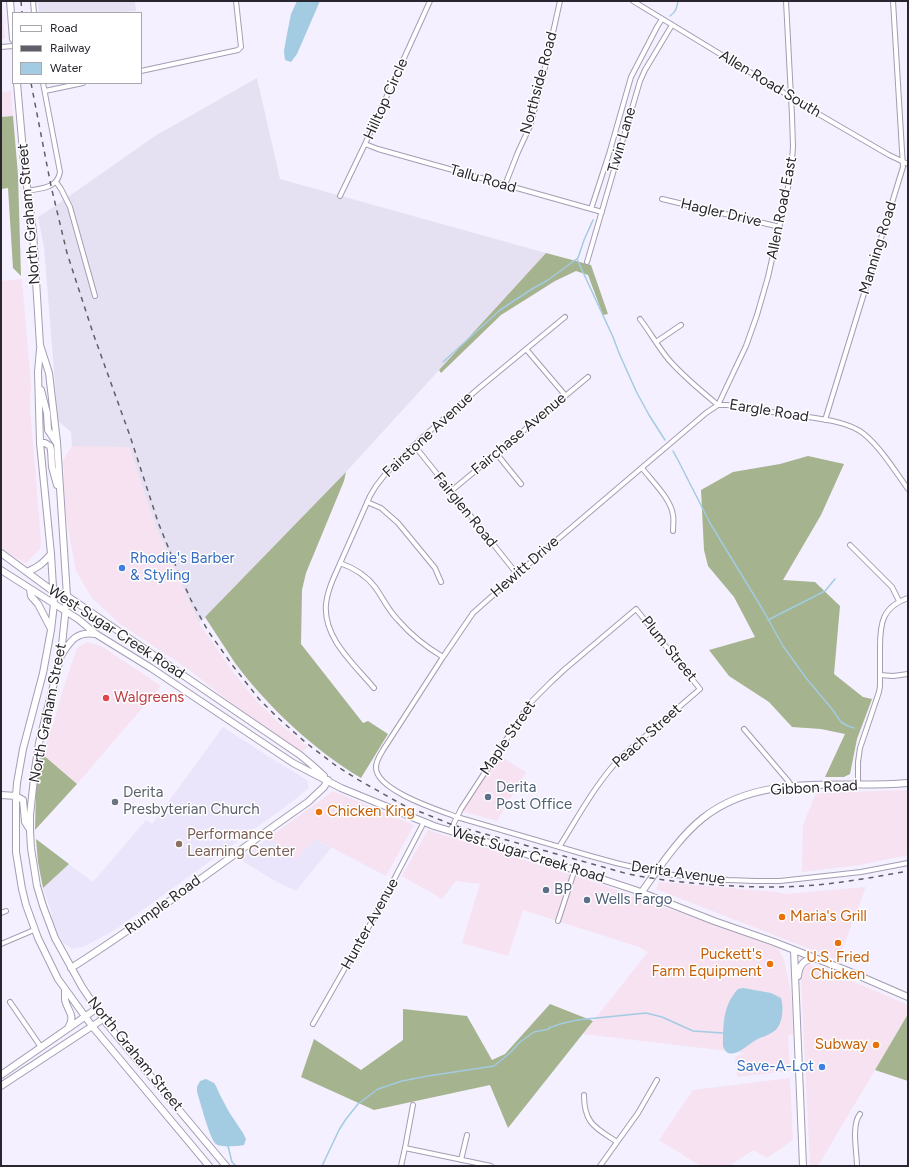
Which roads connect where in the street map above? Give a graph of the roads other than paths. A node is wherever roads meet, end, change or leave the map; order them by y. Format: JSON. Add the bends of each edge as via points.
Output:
{"nodes":[{"id":1,"x":10,"y":1,"type":"edge"},
{"id":2,"x":33,"y":1,"type":"edge"},
{"id":3,"x":236,"y":1,"type":"edge"},
{"id":4,"x":430,"y":1,"type":"edge"},
{"id":5,"x":560,"y":1,"type":"edge"},
{"id":6,"x":633,"y":1,"type":"edge"},
{"id":7,"x":786,"y":1,"type":"edge"},
{"id":8,"x":893,"y":1,"type":"edge"},
{"id":9,"x":34,"y":12,"type":"edge"},
{"id":10,"x":662,"y":18,"type":"junction"},
{"id":11,"x":672,"y":24,"type":"junction"},
{"id":12,"x":12,"y":26,"type":"edge"},
{"id":13,"x":12,"y":46,"type":"edge"},
{"id":14,"x":1,"y":47,"type":"edge"},
{"id":15,"x":142,"y":71,"type":"edge"},
{"id":16,"x":17,"y":84,"type":"edge"},
{"id":17,"x":43,"y":84,"type":"edge"},
{"id":18,"x":78,"y":84,"type":"edge"},
{"id":19,"x":45,"y":91,"type":"junction"},
{"id":20,"x":791,"y":97,"type":"junction"},
{"id":21,"x":365,"y":144,"type":"junction"},
{"id":22,"x":903,"y":162,"type":"junction"},
{"id":23,"x":908,"y":164,"type":"edge"},
{"id":24,"x":56,"y":182,"type":"junction"},
{"id":25,"x":505,"y":185,"type":"junction"},
{"id":26,"x":27,"y":191,"type":"junction"},
{"id":27,"x":340,"y":196,"type":"dead end"},
{"id":28,"x":662,"y":199,"type":"dead end"},
{"id":29,"x":591,"y":209,"type":"junction"},
{"id":30,"x":602,"y":212,"type":"junction"},
{"id":31,"x":780,"y":227,"type":"junction"},
{"id":32,"x":587,"y":262,"type":"dead end"},
{"id":33,"x":95,"y":296,"type":"dead end"},
{"id":34,"x":565,"y":317,"type":"dead end"},
{"id":35,"x":640,"y":319,"type":"dead end"},
{"id":36,"x":681,"y":325,"type":"dead end"},
{"id":37,"x":656,"y":342,"type":"junction"},
{"id":38,"x":40,"y":345,"type":"junction"},
{"id":39,"x":526,"y":350,"type":"junction"},
{"id":40,"x":588,"y":377,"type":"dead end"},
{"id":41,"x":38,"y":381,"type":"junction"},
{"id":42,"x":564,"y":395,"type":"junction"},
{"id":43,"x":718,"y":405,"type":"junction"},
{"id":44,"x":825,"y":420,"type":"junction"},
{"id":45,"x":40,"y":442,"type":"junction"},
{"id":46,"x":57,"y":442,"type":"junction"},
{"id":47,"x":414,"y":445,"type":"junction"},
{"id":48,"x":496,"y":453,"type":"junction"},
{"id":49,"x":642,"y":468,"type":"junction"},
{"id":50,"x":521,"y":484,"type":"dead end"},
{"id":51,"x":908,"y":489,"type":"edge"},
{"id":52,"x":450,"y":492,"type":"junction"},
{"id":53,"x":60,"y":494,"type":"junction"},
{"id":54,"x":367,"y":502,"type":"junction"},
{"id":55,"x":673,"y":531,"type":"dead end"},
{"id":56,"x":850,"y":545,"type":"dead end"},
{"id":57,"x":1,"y":553,"type":"edge"},
{"id":58,"x":51,"y":554,"type":"junction"},
{"id":59,"x":340,"y":563,"type":"junction"},
{"id":60,"x":1,"y":570,"type":"edge"},
{"id":61,"x":27,"y":572,"type":"junction"},
{"id":62,"x":517,"y":574,"type":"junction"},
{"id":63,"x":441,"y":582,"type":"dead end"},
{"id":64,"x":30,"y":589,"type":"junction"},
{"id":65,"x":54,"y":592,"type":"junction"},
{"id":66,"x":67,"y":596,"type":"junction"},
{"id":67,"x":908,"y":598,"type":"edge"},
{"id":68,"x":899,"y":601,"type":"junction"},
{"id":69,"x":54,"y":604,"type":"junction"},
{"id":70,"x":636,"y":609,"type":"joint"},
{"id":71,"x":66,"y":612,"type":"junction"},
{"id":72,"x":51,"y":630,"type":"junction"},
{"id":73,"x":96,"y":634,"type":"junction"},
{"id":74,"x":61,"y":655,"type":"junction"},
{"id":75,"x":443,"y":657,"type":"junction"},
{"id":76,"x":908,"y":674,"type":"edge"},
{"id":77,"x":880,"y":675,"type":"junction"},
{"id":78,"x":374,"y":688,"type":"dead end"},
{"id":79,"x":700,"y":689,"type":"joint"},
{"id":80,"x":207,"y":706,"type":"junction"},
{"id":81,"x":241,"y":715,"type":"junction"},
{"id":82,"x":744,"y":729,"type":"dead end"},
{"id":83,"x":376,"y":767,"type":"joint"},
{"id":84,"x":328,"y":780,"type":"junction"},
{"id":85,"x":908,"y":783,"type":"edge"},
{"id":86,"x":858,"y":785,"type":"junction"},
{"id":87,"x":792,"y":787,"type":"junction"},
{"id":88,"x":1,"y":795,"type":"edge"},
{"id":89,"x":16,"y":796,"type":"junction"},
{"id":90,"x":457,"y":817,"type":"junction"},
{"id":91,"x":424,"y":822,"type":"junction"},
{"id":92,"x":30,"y":831,"type":"junction"},
{"id":93,"x":450,"y":831,"type":"junction"},
{"id":94,"x":559,"y":847,"type":"junction"},
{"id":95,"x":908,"y":863,"type":"edge"},
{"id":96,"x":574,"y":869,"type":"junction"},
{"id":97,"x":656,"y":872,"type":"junction"},
{"id":98,"x":641,"y":893,"type":"junction"},
{"id":99,"x":6,"y":911,"type":"dead end"},
{"id":100,"x":1,"y":913,"type":"edge"},
{"id":101,"x":558,"y":921,"type":"dead end"},
{"id":102,"x":34,"y":930,"type":"junction"},
{"id":103,"x":1,"y":944,"type":"edge"},
{"id":104,"x":794,"y":950,"type":"junction"},
{"id":105,"x":816,"y":959,"type":"junction"},
{"id":106,"x":71,"y":968,"type":"junction"},
{"id":107,"x":65,"y":990,"type":"junction"},
{"id":108,"x":908,"y":997,"type":"edge"},
{"id":109,"x":10,"y":1002,"type":"dead end"},
{"id":110,"x":96,"y":1009,"type":"junction"},
{"id":111,"x":85,"y":1017,"type":"junction"},
{"id":112,"x":103,"y":1019,"type":"junction"},
{"id":113,"x":313,"y":1024,"type":"dead end"},
{"id":114,"x":92,"y":1026,"type":"junction"},
{"id":115,"x":68,"y":1029,"type":"junction"},
{"id":116,"x":798,"y":1029,"type":"junction"},
{"id":117,"x":41,"y":1047,"type":"junction"},
{"id":118,"x":1,"y":1075,"type":"edge"},
{"id":119,"x":657,"y":1080,"type":"dead end"},
{"id":120,"x":1,"y":1086,"type":"edge"},
{"id":121,"x":584,"y":1095,"type":"dead end"},
{"id":122,"x":413,"y":1105,"type":"dead end"},
{"id":123,"x":860,"y":1114,"type":"dead end"},
{"id":124,"x":468,"y":1135,"type":"dead end"},
{"id":125,"x":617,"y":1142,"type":"junction"},
{"id":126,"x":405,"y":1148,"type":"junction"},
{"id":127,"x":461,"y":1160,"type":"junction"},
{"id":128,"x":209,"y":1166,"type":"edge"},
{"id":129,"x":226,"y":1166,"type":"edge"},
{"id":130,"x":401,"y":1166,"type":"edge"},
{"id":131,"x":491,"y":1166,"type":"edge"},
{"id":132,"x":600,"y":1166,"type":"edge"},
{"id":133,"x":803,"y":1166,"type":"edge"},
{"id":134,"x":858,"y":1166,"type":"edge"}],
"edges":[{"from":1,"to":12,"type":"main road"},
{"from":2,"to":9,"type":"street"},
{"from":3,"to":15,"type":"street","via":[[240,49]]},
{"from":4,"to":21,"type":"street","name":"Hilltop Circle"},
{"from":5,"to":25,"type":"street","name":"Northside Road","via":[[533,116]]},
{"from":6,"to":10,"type":"street","name":"Allen Road South"},
{"from":7,"to":20,"type":"street","name":"Allen Road East"},
{"from":8,"to":22,"type":"street","name":"Manning Road"},
{"from":10,"to":11,"type":"street","name":"Allen Road South"},
{"from":10,"to":29,"type":"street","name":"Twin Lane","via":[[631,77]]},
{"from":11,"to":20,"type":"street","name":"Allen Road South"},
{"from":11,"to":30,"type":"street","name":"Twin Lane","via":[[640,81]]},
{"from":13,"to":14,"type":"street"},
{"from":16,"to":26,"type":"main road","name":"North Graham Street"},
{"from":17,"to":19,"type":"street"},
{"from":18,"to":19,"type":"street"},
{"from":19,"to":24,"type":"street","via":[[60,172]]},
{"from":20,"to":22,"type":"street","name":"Allen Road South"},
{"from":20,"to":31,"type":"street","name":"Allen Road East","via":[[792,163]]},
{"from":21,"to":25,"type":"street","name":"Tallu Road"},
{"from":21,"to":27,"type":"street","name":"Hilltop Circle"},
{"from":22,"to":23,"type":"street","name":"Allen Road South"},
{"from":22,"to":44,"type":"street","name":"Manning Road"},
{"from":24,"to":26,"type":"street","via":[[51,186]]},
{"from":24,"to":33,"type":"street","via":[[70,207]]},
{"from":25,"to":29,"type":"street","name":"Tallu Road"},
{"from":26,"to":38,"type":"main road","name":"North Graham Street"},
{"from":28,"to":31,"type":"street","name":"Hagler Drive"},
{"from":29,"to":30,"type":"street","name":"Tallu Road"},
{"from":30,"to":32,"type":"street","name":"Twin Lane"},
{"from":31,"to":43,"type":"street","name":"Allen Road East","via":[[755,321]]},
{"from":34,"to":39,"type":"street","name":"Fairstone Avenue"},
{"from":35,"to":37,"type":"street","name":"Eargle Road"},
{"from":36,"to":37,"type":"street"},
{"from":37,"to":43,"type":"street","name":"Eargle Road","via":[[670,361]]},
{"from":38,"to":41,"type":"main road","name":"North Graham Street"},
{"from":38,"to":46,"type":"main road","name":"North Graham Street","via":[[49,373]]},
{"from":39,"to":42,"type":"street"},
{"from":39,"to":47,"type":"street","name":"Fairstone Avenue"},
{"from":40,"to":42,"type":"street","name":"Fairchase Avenue"},
{"from":41,"to":45,"type":"main road","name":"North Graham Street"},
{"from":41,"to":46,"type":"main road","via":[[47,414],[48,430]]},
{"from":42,"to":48,"type":"street","name":"Fairchase Avenue"},
{"from":43,"to":44,"type":"street","name":"Eargle Road"},
{"from":43,"to":49,"type":"street","name":"Hewitt Drive"},
{"from":44,"to":51,"type":"street","name":"Eargle Road","via":[[848,425],[864,433]]},
{"from":45,"to":53,"type":"main road","via":[[50,446],[52,467]]},
{"from":45,"to":58,"type":"main road","name":"North Graham Street"},
{"from":46,"to":53,"type":"main road","name":"North Graham Street"},
{"from":47,"to":52,"type":"street","name":"Fairglen Road"},
{"from":47,"to":54,"type":"street","name":"Fairstone Avenue","via":[[380,479]]},
{"from":48,"to":50,"type":"street"},
{"from":48,"to":52,"type":"street","name":"Fairchase Avenue"},
{"from":49,"to":55,"type":"street","via":[[669,504],[673,514]]},
{"from":49,"to":62,"type":"street","name":"Hewitt Drive"},
{"from":52,"to":62,"type":"street","name":"Fairglen Road"},
{"from":53,"to":66,"type":"main road","name":"North Graham Street"},
{"from":54,"to":59,"type":"street","name":"Fairstone Avenue"},
{"from":54,"to":63,"type":"street","via":[[386,512],[398,523],[435,568]]},
{"from":56,"to":68,"type":"street","via":[[892,587]]},
{"from":57,"to":61,"type":"main road","name":"West Sugar Creek Road"},
{"from":58,"to":61,"type":"main road","via":[[38,568]]},
{"from":58,"to":65,"type":"main road","name":"North Graham Street"},
{"from":59,"to":75,"type":"street","via":[[366,577],[398,620],[419,641]]},
{"from":59,"to":78,"type":"street","name":"Fairstone Avenue","via":[[327,598],[330,628],[342,649]]},
{"from":60,"to":64,"type":"main road","name":"West Sugar Creek Road"},
{"from":61,"to":65,"type":"main road","name":"West Sugar Creek Road"},
{"from":62,"to":75,"type":"street","name":"Hewitt Drive","via":[[474,613]]},
{"from":64,"to":69,"type":"main road","name":"West Sugar Creek Road"},
{"from":64,"to":72,"type":"main road","via":[[31,596]]},
{"from":65,"to":66,"type":"main road","name":"West Sugar Creek Road"},
{"from":65,"to":69,"type":"main road","name":"North Graham Street"},
{"from":66,"to":71,"type":"main road","name":"North Graham Street"},
{"from":66,"to":81,"type":"main road","name":"West Sugar Creek Road"},
{"from":67,"to":68,"type":"street"},
{"from":68,"to":77,"type":"street","via":[[887,612],[882,623]]},
{"from":69,"to":71,"type":"main road","name":"West Sugar Creek Road"},
{"from":69,"to":72,"type":"main road","name":"North Graham Street"},
{"from":70,"to":79,"type":"street","name":"Plum Street"},
{"from":70,"to":90,"type":"street","name":"Maple Street","via":[[550,682],[530,703]]},
{"from":71,"to":73,"type":"main road","name":"West Sugar Creek Road"},
{"from":71,"to":74,"type":"main road","name":"North Graham Street"},
{"from":72,"to":89,"type":"main road","name":"North Graham Street","via":[[22,756]]},
{"from":73,"to":74,"type":"main road","via":[[88,633],[74,638]]},
{"from":73,"to":80,"type":"main road","name":"West Sugar Creek Road"},
{"from":74,"to":92,"type":"main road","name":"North Graham Street","via":[[39,743]]},
{"from":75,"to":83,"type":"street","name":"Hewitt Drive","via":[[383,750]]},
{"from":76,"to":77,"type":"street"},
{"from":77,"to":86,"type":"street","via":[[879,692],[860,748]]},
{"from":79,"to":94,"type":"street","name":"Peach Street","via":[[621,757],[592,795]]},
{"from":80,"to":81,"type":"main road","via":[[216,708],[230,718],[234,719]]},
{"from":80,"to":84,"type":"main road","name":"West Sugar Creek Road","via":[[293,763]]},
{"from":81,"to":84,"type":"main road","name":"West Sugar Creek Road","via":[[300,755]]},
{"from":82,"to":87,"type":"street"},
{"from":83,"to":90,"type":"street","name":"Derita Avenue","via":[[381,780],[391,788]]},
{"from":84,"to":91,"type":"main road","name":"West Sugar Creek Road","via":[[341,788]]},
{"from":84,"to":106,"type":"main road","name":"Rumple Road","via":[[324,788],[308,802]]},
{"from":85,"to":86,"type":"main road","name":"Gibbon Road"},
{"from":86,"to":87,"type":"main road","name":"Gibbon Road"},
{"from":87,"to":97,"type":"main road","name":"Gibbon Road","via":[[762,790],[735,799],[714,810],[690,830]]},
{"from":88,"to":89,"type":"main road"},
{"from":89,"to":92,"type":"main road","via":[[23,800],[25,822]]},
{"from":89,"to":102,"type":"main road","name":"North Graham Street","via":[[18,868]]},
{"from":90,"to":93,"type":"street","name":"Maple Street"},
{"from":90,"to":94,"type":"street","name":"Derita Avenue"},
{"from":91,"to":93,"type":"main road","name":"West Sugar Creek Road"},
{"from":91,"to":113,"type":"street","name":"Hunter Avenue","via":[[376,914]]},
{"from":92,"to":106,"type":"main road","name":"North Graham Street","via":[[37,886],[55,938]]},
{"from":93,"to":96,"type":"main road","name":"West Sugar Creek Road"},
{"from":94,"to":97,"type":"street","name":"Derita Avenue"},
{"from":95,"to":97,"type":"street","name":"Derita Avenue","via":[[861,872],[780,881],[728,880]]},
{"from":96,"to":98,"type":"main road","name":"West Sugar Creek Road"},
{"from":96,"to":101,"type":"street"},
{"from":97,"to":98,"type":"main road","name":"Gibbon Road"},
{"from":98,"to":104,"type":"main road","name":"West Sugar Creek Road"},
{"from":99,"to":100,"type":"street"},
{"from":102,"to":103,"type":"street"},
{"from":102,"to":107,"type":"main road","name":"North Graham Street"},
{"from":104,"to":105,"type":"main road","name":"West Sugar Creek Road"},
{"from":104,"to":116,"type":"main road"},
{"from":105,"to":108,"type":"main road","name":"West Sugar Creek Road"},
{"from":105,"to":116,"type":"main road","via":[[805,961],[799,967],[801,1024]]},
{"from":106,"to":110,"type":"main road","name":"North Graham Street"},
{"from":107,"to":111,"type":"main road","name":"North Graham Street"},
{"from":107,"to":115,"type":"main road","via":[[65,1000],[72,1017]]},
{"from":109,"to":117,"type":"street"},
{"from":110,"to":111,"type":"main road"},
{"from":110,"to":112,"type":"main road","name":"North Graham Street"},
{"from":111,"to":114,"type":"main road","name":"North Graham Street"},
{"from":111,"to":115,"type":"main road"},
{"from":112,"to":114,"type":"main road"},
{"from":112,"to":129,"type":"main road","name":"North Graham Street"},
{"from":114,"to":120,"type":"main road"},
{"from":114,"to":128,"type":"main road","name":"North Graham Street"},
{"from":115,"to":117,"type":"main road"},
{"from":116,"to":133,"type":"main road"},
{"from":117,"to":118,"type":"main road"},
{"from":119,"to":125,"type":"street"},
{"from":121,"to":125,"type":"street","via":[[586,1112],[591,1123]]},
{"from":122,"to":126,"type":"street"},
{"from":123,"to":134,"type":"street","via":[[856,1118],[855,1126]]},
{"from":124,"to":127,"type":"street"},
{"from":125,"to":132,"type":"street"},
{"from":126,"to":127,"type":"street"},
{"from":126,"to":130,"type":"street"},
{"from":127,"to":131,"type":"street"}]}
